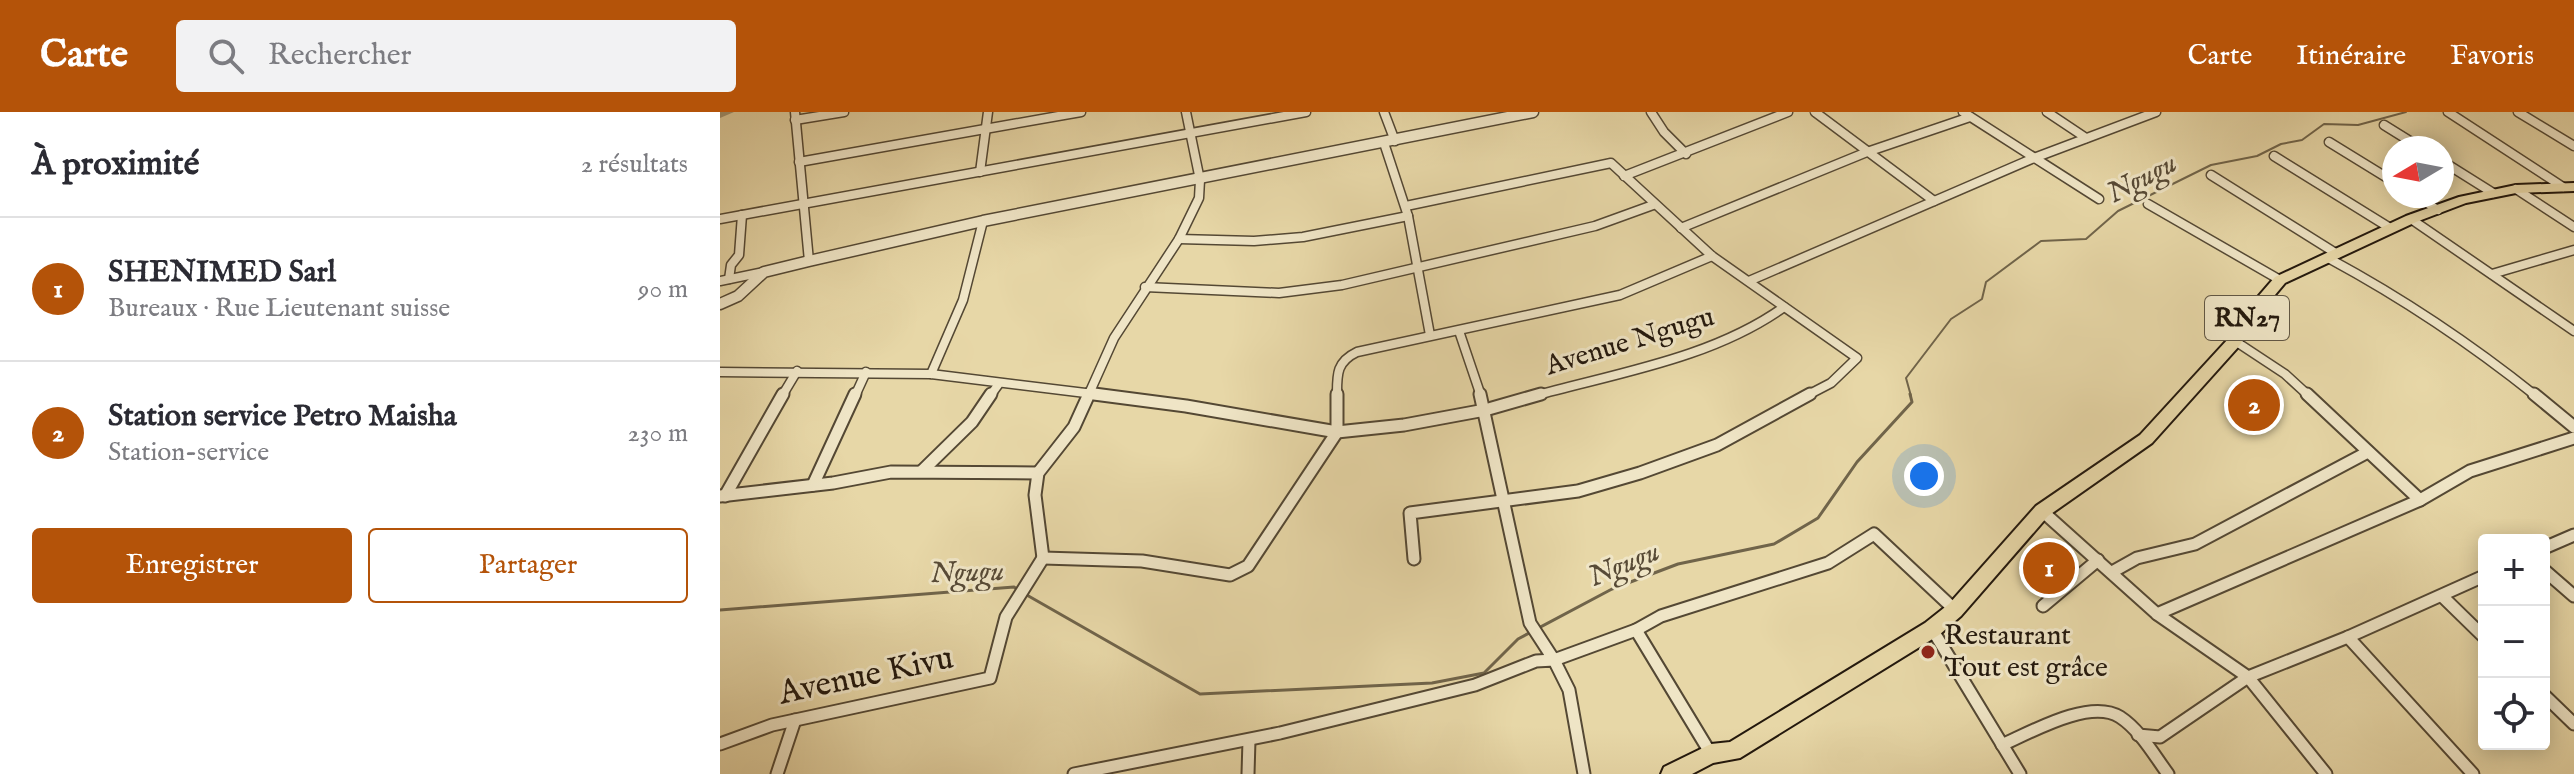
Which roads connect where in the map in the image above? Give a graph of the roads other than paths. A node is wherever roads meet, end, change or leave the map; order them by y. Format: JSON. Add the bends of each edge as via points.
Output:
{"nodes":[{"id":1,"x":844,"y":112,"type":"edge"},
{"id":2,"x":988,"y":112,"type":"edge"},
{"id":3,"x":1081,"y":112,"type":"edge"},
{"id":4,"x":1186,"y":112,"type":"edge"},
{"id":5,"x":1306,"y":112,"type":"edge"},
{"id":6,"x":1384,"y":112,"type":"edge"},
{"id":7,"x":1533,"y":112,"type":"edge"},
{"id":8,"x":1651,"y":112,"type":"edge"},
{"id":9,"x":1788,"y":112,"type":"edge"},
{"id":10,"x":1815,"y":112,"type":"edge"},
{"id":11,"x":2047,"y":112,"type":"edge"},
{"id":12,"x":2125,"y":112,"type":"edge"},
{"id":13,"x":2156,"y":112,"type":"edge"},
{"id":14,"x":2448,"y":112,"type":"edge"},
{"id":15,"x":2518,"y":112,"type":"edge"},
{"id":16,"x":1966,"y":115,"type":"edge"},
{"id":17,"x":795,"y":116,"type":"edge"},
{"id":18,"x":2136,"y":119,"type":"junction"},
{"id":19,"x":2384,"y":125,"type":"dead end"},
{"id":20,"x":986,"y":129,"type":"junction"},
{"id":21,"x":1190,"y":133,"type":"junction"},
{"id":22,"x":2402,"y":136,"type":"edge"},
{"id":23,"x":2086,"y":138,"type":"junction"},
{"id":24,"x":1389,"y":142,"type":"junction"},
{"id":25,"x":2329,"y":142,"type":"dead end"},
{"id":26,"x":2574,"y":146,"type":"edge"},
{"id":27,"x":1867,"y":152,"type":"junction"},
{"id":28,"x":1686,"y":154,"type":"junction"},
{"id":29,"x":2274,"y":156,"type":"dead end"},
{"id":30,"x":2034,"y":158,"type":"junction"},
{"id":31,"x":799,"y":162,"type":"junction"},
{"id":32,"x":2454,"y":169,"type":"edge"},
{"id":33,"x":980,"y":172,"type":"junction"},
{"id":34,"x":2211,"y":175,"type":"dead end"},
{"id":35,"x":2382,"y":175,"type":"edge"},
{"id":36,"x":1624,"y":176,"type":"junction"},
{"id":37,"x":1200,"y":180,"type":"junction"},
{"id":38,"x":2569,"y":187,"type":"edge"},
{"id":39,"x":2516,"y":189,"type":"junction"},
{"id":40,"x":2493,"y":193,"type":"junction"},
{"id":41,"x":2099,"y":199,"type":"dead end"},
{"id":42,"x":804,"y":201,"type":"junction"},
{"id":43,"x":1934,"y":201,"type":"junction"},
{"id":44,"x":2148,"y":204,"type":"dead end"},
{"id":45,"x":1653,"y":205,"type":"junction"},
{"id":46,"x":2435,"y":208,"type":"edge"},
{"id":47,"x":2438,"y":210,"type":"junction"},
{"id":48,"x":1407,"y":211,"type":"junction"},
{"id":49,"x":742,"y":215,"type":"junction"},
{"id":50,"x":720,"y":219,"type":"edge"},
{"id":51,"x":2411,"y":219,"type":"junction"},
{"id":52,"x":983,"y":221,"type":"junction"},
{"id":53,"x":2574,"y":227,"type":"edge"},
{"id":54,"x":1681,"y":228,"type":"junction"},
{"id":55,"x":2390,"y":228,"type":"junction"},
{"id":56,"x":1179,"y":239,"type":"junction"},
{"id":57,"x":2574,"y":250,"type":"edge"},
{"id":58,"x":1712,"y":256,"type":"junction"},
{"id":59,"x":2334,"y":256,"type":"junction"},
{"id":60,"x":809,"y":261,"type":"junction"},
{"id":61,"x":1419,"y":268,"type":"junction"},
{"id":62,"x":764,"y":272,"type":"junction"},
{"id":63,"x":2492,"y":274,"type":"junction"},
{"id":64,"x":725,"y":280,"type":"edge"},
{"id":65,"x":2280,"y":280,"type":"junction"},
{"id":66,"x":1749,"y":281,"type":"junction"},
{"id":67,"x":1145,"y":287,"type":"junction"},
{"id":68,"x":720,"y":304,"type":"edge"},
{"id":69,"x":1784,"y":307,"type":"junction"},
{"id":70,"x":1459,"y":331,"type":"junction"},
{"id":71,"x":2574,"y":331,"type":"edge"},
{"id":72,"x":1430,"y":335,"type":"junction"},
{"id":73,"x":2235,"y":341,"type":"junction"},
{"id":74,"x":797,"y":371,"type":"junction"},
{"id":75,"x":720,"y":372,"type":"edge"},
{"id":76,"x":866,"y":372,"type":"junction"},
{"id":77,"x":931,"y":374,"type":"junction"},
{"id":78,"x":998,"y":385,"type":"junction"},
{"id":79,"x":1089,"y":393,"type":"junction"},
{"id":80,"x":1485,"y":410,"type":"junction"},
{"id":81,"x":2574,"y":427,"type":"edge"},
{"id":82,"x":1337,"y":432,"type":"junction"},
{"id":83,"x":2574,"y":438,"type":"edge"},
{"id":84,"x":2368,"y":452,"type":"junction"},
{"id":85,"x":922,"y":471,"type":"junction"},
{"id":86,"x":1038,"y":473,"type":"junction"},
{"id":87,"x":813,"y":485,"type":"junction"},
{"id":88,"x":722,"y":496,"type":"edge"},
{"id":89,"x":2420,"y":500,"type":"junction"},
{"id":90,"x":1507,"y":501,"type":"junction"},
{"id":91,"x":2042,"y":511,"type":"junction"},
{"id":92,"x":2574,"y":535,"type":"edge"},
{"id":93,"x":2550,"y":545,"type":"edge"},
{"id":94,"x":1043,"y":558,"type":"junction"},
{"id":95,"x":1414,"y":559,"type":"dead end"},
{"id":96,"x":2098,"y":560,"type":"junction"},
{"id":97,"x":2112,"y":572,"type":"junction"},
{"id":98,"x":2550,"y":575,"type":"edge"},
{"id":99,"x":2478,"y":579,"type":"edge"},
{"id":100,"x":2442,"y":596,"type":"junction"},
{"id":101,"x":2574,"y":596,"type":"edge"},
{"id":102,"x":2043,"y":606,"type":"dead end"},
{"id":103,"x":1955,"y":610,"type":"junction"},
{"id":104,"x":2157,"y":614,"type":"junction"},
{"id":105,"x":1932,"y":629,"type":"junction"},
{"id":106,"x":1636,"y":630,"type":"junction"},
{"id":107,"x":2478,"y":631,"type":"edge"},
{"id":108,"x":2348,"y":637,"type":"junction"},
{"id":109,"x":1554,"y":660,"type":"junction"},
{"id":110,"x":2248,"y":677,"type":"junction"},
{"id":111,"x":2550,"y":701,"type":"edge"},
{"id":112,"x":795,"y":720,"type":"junction"},
{"id":113,"x":2574,"y":724,"type":"edge"},
{"id":114,"x":2138,"y":735,"type":"junction"},
{"id":115,"x":1249,"y":740,"type":"junction"},
{"id":116,"x":720,"y":744,"type":"edge"},
{"id":117,"x":2002,"y":745,"type":"junction"},
{"id":118,"x":1711,"y":754,"type":"junction"},
{"id":119,"x":777,"y":774,"type":"edge"},
{"id":120,"x":1074,"y":774,"type":"edge"},
{"id":121,"x":1248,"y":774,"type":"edge"},
{"id":122,"x":1584,"y":774,"type":"edge"},
{"id":123,"x":1671,"y":774,"type":"edge"},
{"id":124,"x":2020,"y":774,"type":"edge"},
{"id":125,"x":2168,"y":774,"type":"edge"},
{"id":126,"x":2326,"y":774,"type":"edge"},
{"id":127,"x":2473,"y":774,"type":"edge"}],
"edges":[{"from":1,"to":17,"type":"street"},
{"from":2,"to":20,"type":"street"},
{"from":3,"to":20,"type":"street"},
{"from":4,"to":21,"type":"street"},
{"from":5,"to":21,"type":"street"},
{"from":6,"to":24,"type":"street"},
{"from":7,"to":24,"type":"street"},
{"from":8,"to":28,"type":"street"},
{"from":9,"to":28,"type":"street"},
{"from":10,"to":27,"type":"street"},
{"from":11,"to":23,"type":"street"},
{"from":12,"to":18,"type":"street"},
{"from":13,"to":18,"type":"street"},
{"from":14,"to":38,"type":"street"},
{"from":15,"to":26,"type":"street"},
{"from":16,"to":27,"type":"street"},
{"from":16,"to":30,"type":"street"},
{"from":17,"to":31,"type":"street"},
{"from":18,"to":23,"type":"street"},
{"from":19,"to":22,"type":"street"},
{"from":20,"to":31,"type":"street"},
{"from":20,"to":33,"type":"street"},
{"from":21,"to":33,"type":"street"},
{"from":21,"to":37,"type":"street"},
{"from":23,"to":30,"type":"street"},
{"from":24,"to":37,"type":"street"},
{"from":24,"to":48,"type":"street"},
{"from":25,"to":35,"type":"street"},
{"from":27,"to":43,"type":"street"},
{"from":27,"to":54,"type":"street"},
{"from":28,"to":36,"type":"street"},
{"from":29,"to":55,"type":"street"},
{"from":30,"to":41,"type":"street"},
{"from":30,"to":43,"type":"street"},
{"from":31,"to":42,"type":"street"},
{"from":32,"to":40,"type":"street"},
{"from":33,"to":42,"type":"street"},
{"from":34,"to":59,"type":"street"},
{"from":36,"to":45,"type":"street"},
{"from":36,"to":48,"type":"street","via":[[1611,163]]},
{"from":37,"to":52,"type":"street"},
{"from":37,"to":56,"type":"street","via":[[1199,198]]},
{"from":38,"to":39,"type":"main road","number":"RN27"},
{"from":39,"to":40,"type":"main road","number":"RN27"},
{"from":39,"to":53,"type":"street"},
{"from":40,"to":47,"type":"main road","number":"RN27"},
{"from":42,"to":49,"type":"street"},
{"from":42,"to":60,"type":"street"},
{"from":43,"to":66,"type":"street"},
{"from":44,"to":65,"type":"street"},
{"from":45,"to":54,"type":"street"},
{"from":45,"to":61,"type":"street","via":[[1595,226]]},
{"from":46,"to":47,"type":"street"},
{"from":47,"to":51,"type":"main road","number":"RN27"},
{"from":48,"to":56,"type":"street","via":[[1291,238]]},
{"from":48,"to":61,"type":"street"},
{"from":49,"to":50,"type":"street"},
{"from":49,"to":64,"type":"street","via":[[739,255]]},
{"from":51,"to":55,"type":"main road","number":"RN27"},
{"from":51,"to":63,"type":"street"},
{"from":52,"to":60,"type":"street"},
{"from":52,"to":77,"type":"street","via":[[970,286]]},
{"from":54,"to":58,"type":"street"},
{"from":55,"to":59,"type":"main road","number":"RN27"},
{"from":56,"to":67,"type":"street"},
{"from":57,"to":63,"type":"street"},
{"from":58,"to":66,"type":"street"},
{"from":58,"to":70,"type":"street","via":[[1620,295]]},
{"from":59,"to":65,"type":"main road","number":"RN27"},
{"from":59,"to":81,"type":"street","via":[[2485,355]]},
{"from":60,"to":62,"type":"street"},
{"from":61,"to":67,"type":"street","via":[[1279,293]]},
{"from":61,"to":72,"type":"street"},
{"from":62,"to":64,"type":"street"},
{"from":62,"to":68,"type":"street","via":[[738,296]]},
{"from":63,"to":71,"type":"street"},
{"from":65,"to":73,"type":"main road","number":"RN27"},
{"from":66,"to":69,"type":"street"},
{"from":67,"to":79,"type":"street"},
{"from":69,"to":80,"type":"street","name":"Avenue Ngugu","via":[[1756,327],[1686,354]]},
{"from":69,"to":90,"type":"street","via":[[1857,358],[1831,383],[1717,445],[1578,491]]},
{"from":70,"to":72,"type":"street"},
{"from":70,"to":80,"type":"street"},
{"from":72,"to":82,"type":"street","via":[[1343,359],[1337,371]]},
{"from":73,"to":84,"type":"street","via":[[2285,374]]},
{"from":73,"to":91,"type":"main road","number":"RN27","via":[[2146,439]]},
{"from":74,"to":75,"type":"street"},
{"from":74,"to":76,"type":"street"},
{"from":74,"to":88,"type":"street"},
{"from":76,"to":77,"type":"street"},
{"from":76,"to":87,"type":"street"},
{"from":77,"to":78,"type":"street"},
{"from":78,"to":79,"type":"street"},
{"from":78,"to":85,"type":"street","via":[[972,422]]},
{"from":79,"to":82,"type":"street","name":"Avenue Ngugu"},
{"from":79,"to":86,"type":"street","via":[[1074,427]]},
{"from":80,"to":82,"type":"street","name":"Avenue Ngugu"},
{"from":80,"to":90,"type":"street"},
{"from":82,"to":94,"type":"street","via":[[1248,566],[1230,575],[1142,561]]},
{"from":83,"to":89,"type":"street","via":[[2470,471]]},
{"from":84,"to":89,"type":"street"},
{"from":84,"to":97,"type":"street","via":[[2195,544],[2137,558]]},
{"from":85,"to":86,"type":"street"},
{"from":85,"to":87,"type":"street"},
{"from":86,"to":94,"type":"street","via":[[1035,495]]},
{"from":87,"to":88,"type":"street"},
{"from":89,"to":104,"type":"street"},
{"from":90,"to":95,"type":"street","via":[[1410,513]]},
{"from":90,"to":109,"type":"street","via":[[1530,623]]},
{"from":91,"to":96,"type":"street"},
{"from":91,"to":103,"type":"main road","number":"RN27"},
{"from":92,"to":93,"type":"street"},
{"from":94,"to":112,"type":"street","name":"Avenue Kivu","via":[[1006,617],[990,678]]},
{"from":96,"to":97,"type":"street"},
{"from":96,"to":102,"type":"street"},
{"from":97,"to":104,"type":"street"},
{"from":98,"to":101,"type":"street"},
{"from":99,"to":100,"type":"street"},
{"from":100,"to":107,"type":"street"},
{"from":100,"to":108,"type":"street"},
{"from":103,"to":105,"type":"main road","number":"RN27"},
{"from":103,"to":106,"type":"street","via":[[1874,534],[1828,563],[1661,616]]},
{"from":104,"to":110,"type":"street"},
{"from":105,"to":117,"type":"street"},
{"from":105,"to":118,"type":"main road","number":"RN27","via":[[1733,751]]},
{"from":106,"to":109,"type":"street"},
{"from":106,"to":118,"type":"street"},
{"from":108,"to":110,"type":"street"},
{"from":108,"to":127,"type":"street"},
{"from":109,"to":115,"type":"street","via":[[1536,661],[1475,685]]},
{"from":109,"to":122,"type":"street","via":[[1569,690]]},
{"from":110,"to":114,"type":"street","via":[[2160,737]]},
{"from":110,"to":126,"type":"street"},
{"from":111,"to":113,"type":"street"},
{"from":112,"to":116,"type":"street","name":"Avenue Kivu"},
{"from":112,"to":119,"type":"street"},
{"from":114,"to":117,"type":"street","via":[[2116,714],[2085,711]]},
{"from":114,"to":125,"type":"street"},
{"from":115,"to":120,"type":"street"},
{"from":115,"to":121,"type":"street"},
{"from":117,"to":124,"type":"street"},
{"from":118,"to":123,"type":"main road","number":"RN27"}]}
